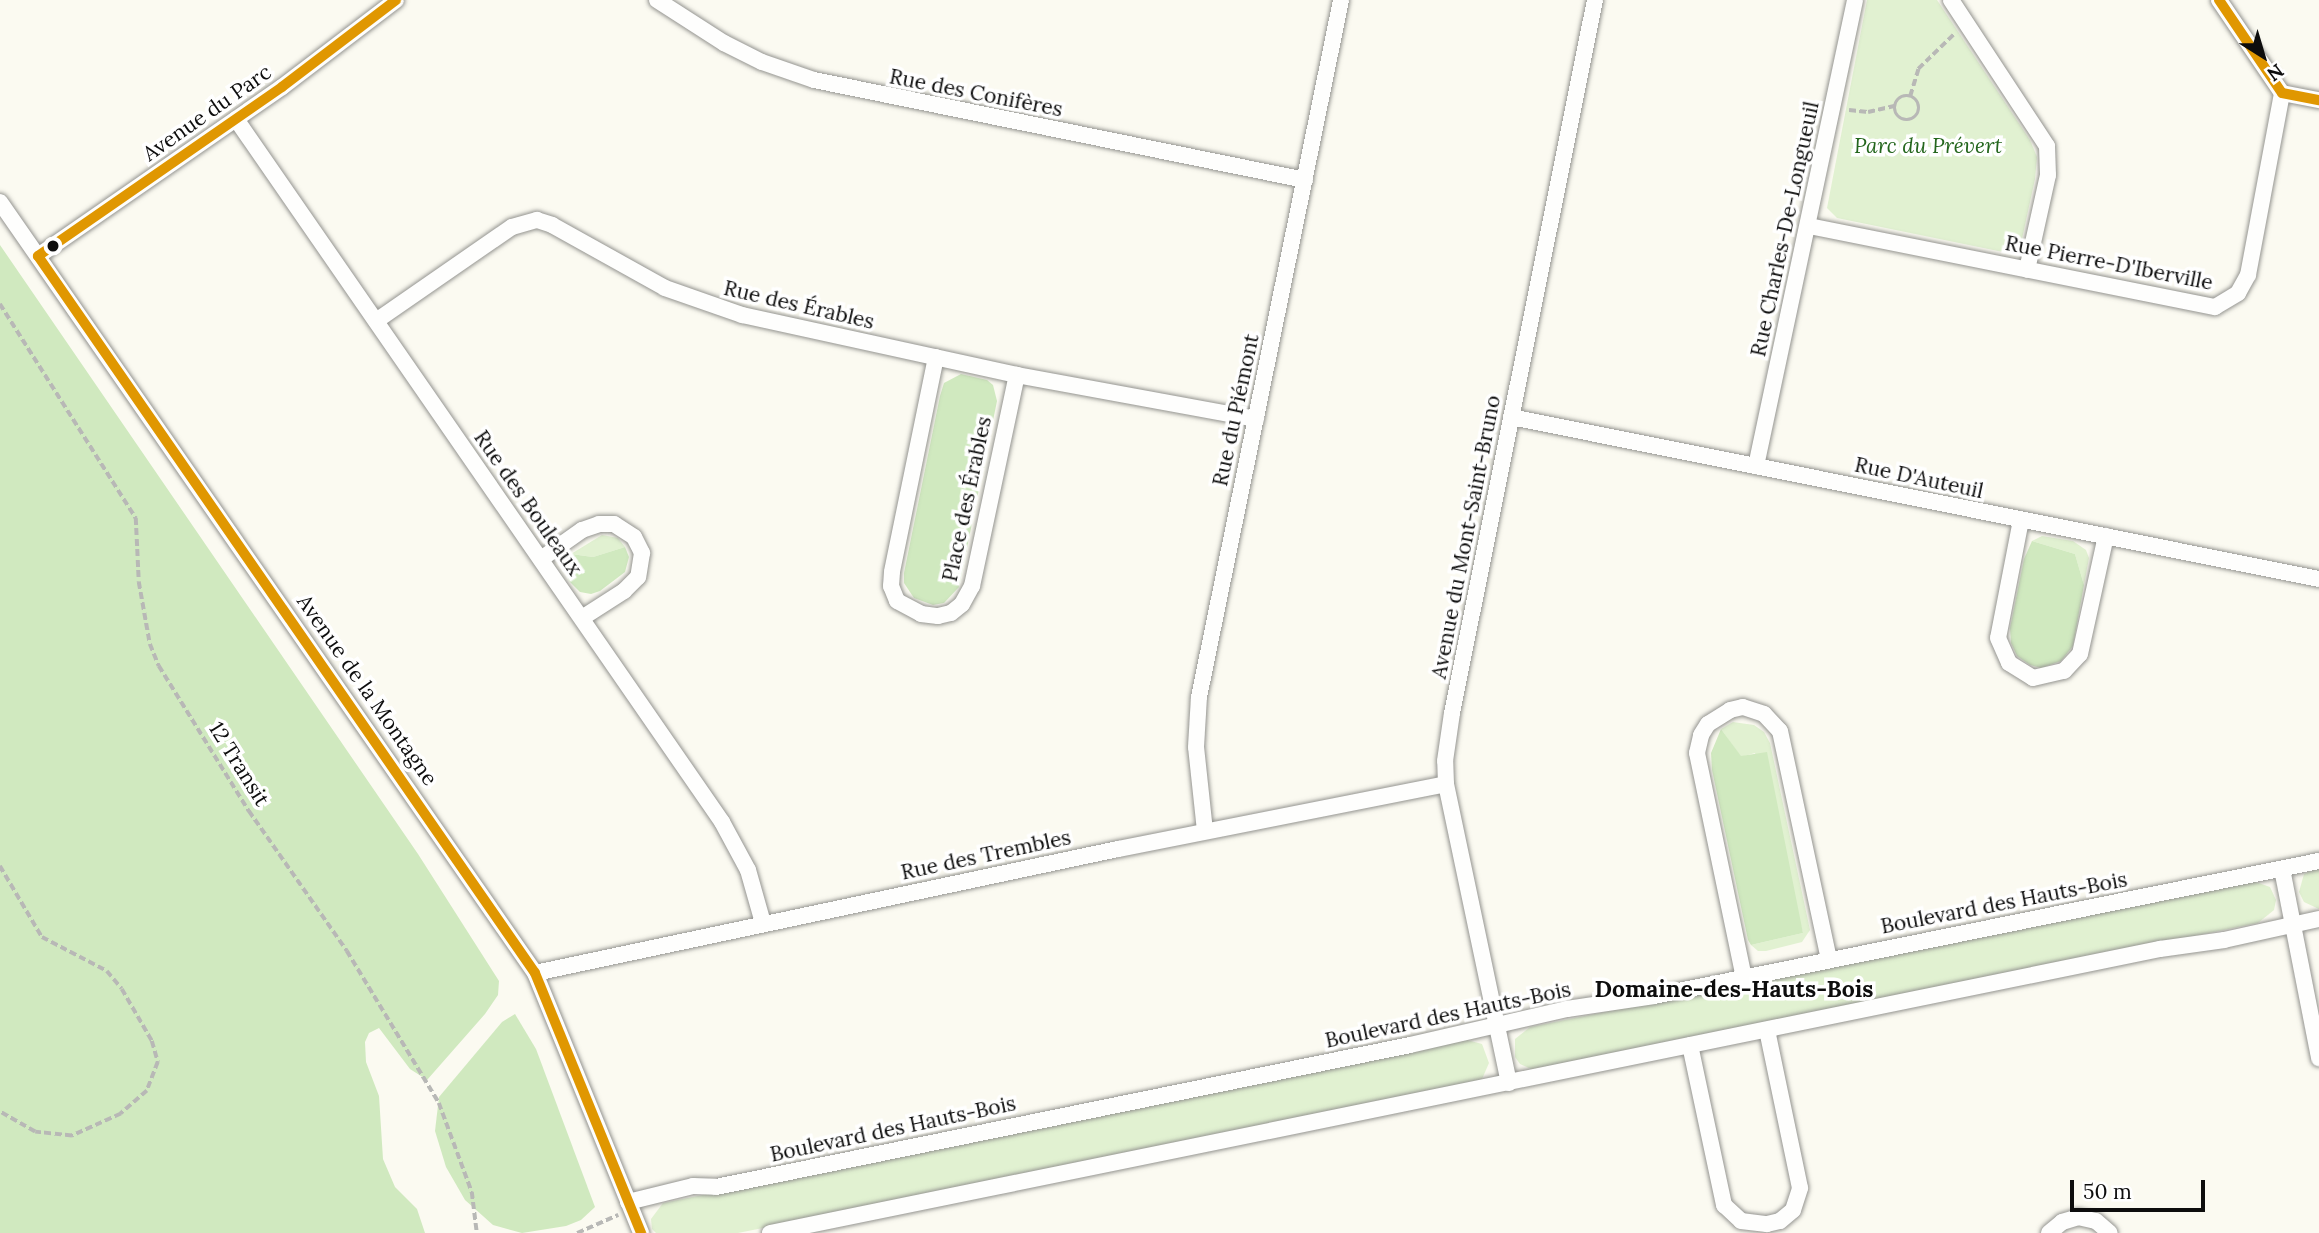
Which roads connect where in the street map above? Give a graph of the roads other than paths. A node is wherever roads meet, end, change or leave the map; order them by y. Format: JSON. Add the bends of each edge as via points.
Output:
{"nodes":[{"id":1,"x":396,"y":0,"type":"edge"},
{"id":2,"x":656,"y":0,"type":"edge"},
{"id":3,"x":1342,"y":0,"type":"edge"},
{"id":4,"x":1595,"y":0,"type":"edge"},
{"id":5,"x":1855,"y":0,"type":"edge"},
{"id":6,"x":1951,"y":0,"type":"edge"},
{"id":7,"x":2220,"y":0,"type":"edge"},
{"id":8,"x":2282,"y":93,"type":"junction"},
{"id":9,"x":2319,"y":100,"type":"edge"},
{"id":10,"x":236,"y":119,"type":"junction"},
{"id":11,"x":1305,"y":180,"type":"junction"},
{"id":12,"x":0,"y":202,"type":"edge"},
{"id":13,"x":1809,"y":226,"type":"junction"},
{"id":14,"x":38,"y":256,"type":"junction"},
{"id":15,"x":2027,"y":270,"type":"junction"},
{"id":16,"x":376,"y":321,"type":"junction"},
{"id":17,"x":936,"y":357,"type":"junction"},
{"id":18,"x":1017,"y":374,"type":"junction"},
{"id":19,"x":1511,"y":417,"type":"junction"},
{"id":20,"x":1256,"y":419,"type":"junction"},
{"id":21,"x":1756,"y":466,"type":"junction"},
{"id":22,"x":2021,"y":520,"type":"junction"},
{"id":23,"x":2106,"y":536,"type":"junction"},
{"id":24,"x":541,"y":559,"type":"junction"},
{"id":25,"x":2319,"y":579,"type":"edge"},
{"id":26,"x":582,"y":618,"type":"junction"},
{"id":27,"x":1446,"y":784,"type":"junction"},
{"id":28,"x":1205,"y":831,"type":"junction"},
{"id":29,"x":2319,"y":861,"type":"edge"},
{"id":30,"x":2282,"y":869,"type":"junction"},
{"id":31,"x":2319,"y":919,"type":"edge"},
{"id":32,"x":764,"y":923,"type":"junction"},
{"id":33,"x":2294,"y":925,"type":"junction"},
{"id":34,"x":1829,"y":960,"type":"junction"},
{"id":35,"x":535,"y":972,"type":"junction"},
{"id":36,"x":1744,"y":978,"type":"junction"},
{"id":37,"x":1496,"y":1024,"type":"junction"},
{"id":38,"x":1767,"y":1030,"type":"junction"},
{"id":39,"x":1690,"y":1045,"type":"junction"},
{"id":40,"x":2319,"y":1058,"type":"edge"},
{"id":41,"x":1509,"y":1083,"type":"junction"},
{"id":42,"x":628,"y":1202,"type":"junction"},
{"id":43,"x":641,"y":1233,"type":"edge"},
{"id":44,"x":770,"y":1233,"type":"edge"},
{"id":45,"x":2049,"y":1233,"type":"edge"},
{"id":46,"x":2110,"y":1233,"type":"edge"}],
"edges":[{"from":1,"to":10,"type":"street","name":"Avenue du Parc"},
{"from":2,"to":11,"type":"street","name":"Rue des Conifères","via":[[724,43],[814,80]]},
{"from":3,"to":11,"type":"street","name":"Rue du Piémont"},
{"from":4,"to":19,"type":"street","name":"Avenue du Mont-Saint-Bruno"},
{"from":5,"to":13,"type":"street","name":"Rue Charles-De-Longueuil"},
{"from":6,"to":15,"type":"street","via":[[2047,146],[2048,175]]},
{"from":7,"to":8,"type":"street"},
{"from":8,"to":9,"type":"street"},
{"from":8,"to":15,"type":"street","name":"Rue Pierre-D'Iberville","via":[[2249,270],[2242,287],[2228,300],[2205,307]]},
{"from":10,"to":14,"type":"street","name":"Avenue du Parc"},
{"from":10,"to":16,"type":"street","name":"Rue des Bouleaux"},
{"from":11,"to":20,"type":"street","name":"Rue du Piémont"},
{"from":12,"to":14,"type":"street","name":"Avenue de la Montagne"},
{"from":13,"to":15,"type":"street","name":"Rue Pierre-D'Iberville"},
{"from":13,"to":21,"type":"street","name":"Rue Charles-De-Longueuil"},
{"from":14,"to":35,"type":"street","name":"Avenue de la Montagne"},
{"from":16,"to":17,"type":"street","name":"Rue des Érables","via":[[512,227],[537,220],[630,271],[701,302],[777,324]]},
{"from":16,"to":24,"type":"street","name":"Rue des Bouleaux"},
{"from":17,"to":18,"type":"street","name":"Rue des Érables"},
{"from":17,"to":18,"type":"street","name":"Place des Érables","via":[[891,582],[897,601],[927,615],[951,613],[972,586]]},
{"from":18,"to":20,"type":"street","name":"Rue des Érables"},
{"from":19,"to":21,"type":"street","name":"Rue D'Auteuil"},
{"from":19,"to":27,"type":"street","name":"Avenue du Mont-Saint-Bruno","via":[[1452,713]]},
{"from":20,"to":28,"type":"street","name":"Rue du Piémont","via":[[1196,720],[1197,776]]},
{"from":21,"to":22,"type":"street","name":"Rue D'Auteuil"},
{"from":22,"to":23,"type":"street","name":"Rue D'Auteuil"},
{"from":22,"to":23,"type":"street","via":[[1998,641],[2011,664],[2033,678],[2064,671],[2080,654]]},
{"from":23,"to":25,"type":"street","name":"Rue D'Auteuil"},
{"from":24,"to":26,"type":"street","name":"Rue des Bouleaux"},
{"from":24,"to":26,"type":"street","via":[[582,530],[599,524],[621,526],[637,540],[642,564],[636,580]]},
{"from":26,"to":32,"type":"street","name":"Rue des Bouleaux","via":[[729,833],[752,882]]},
{"from":27,"to":28,"type":"street","name":"Rue des Trembles"},
{"from":27,"to":37,"type":"street","name":"Avenue du Mont-Saint-Bruno"},
{"from":28,"to":32,"type":"street","name":"Rue des Trembles"},
{"from":29,"to":30,"type":"street","name":"Boulevard des Hauts-Bois"},
{"from":30,"to":33,"type":"street"},
{"from":30,"to":34,"type":"street","name":"Boulevard des Hauts-Bois"},
{"from":31,"to":33,"type":"street"},
{"from":32,"to":35,"type":"street","name":"Rue des Trembles"},
{"from":33,"to":38,"type":"street"},
{"from":33,"to":40,"type":"street"},
{"from":34,"to":36,"type":"street","name":"Boulevard des Hauts-Bois"},
{"from":34,"to":36,"type":"street","via":[[1780,731],[1764,714],[1743,707],[1708,724],[1697,753]]},
{"from":35,"to":42,"type":"street","name":"Avenue de la Montagne"},
{"from":36,"to":37,"type":"street","name":"Boulevard des Hauts-Bois"},
{"from":37,"to":41,"type":"street","name":"Avenue du Mont-Saint-Bruno"},
{"from":37,"to":42,"type":"street","name":"Boulevard des Hauts-Bois","via":[[1271,1074]]},
{"from":38,"to":39,"type":"street"},
{"from":38,"to":39,"type":"street","via":[[1800,1188],[1793,1210],[1768,1224],[1741,1221],[1724,1205]]},
{"from":39,"to":41,"type":"street"},
{"from":41,"to":44,"type":"street"},
{"from":42,"to":43,"type":"street","name":"Avenue de la Montagne"},
{"from":45,"to":46,"type":"street","via":[[2078,1217],[2096,1220]]}]}
